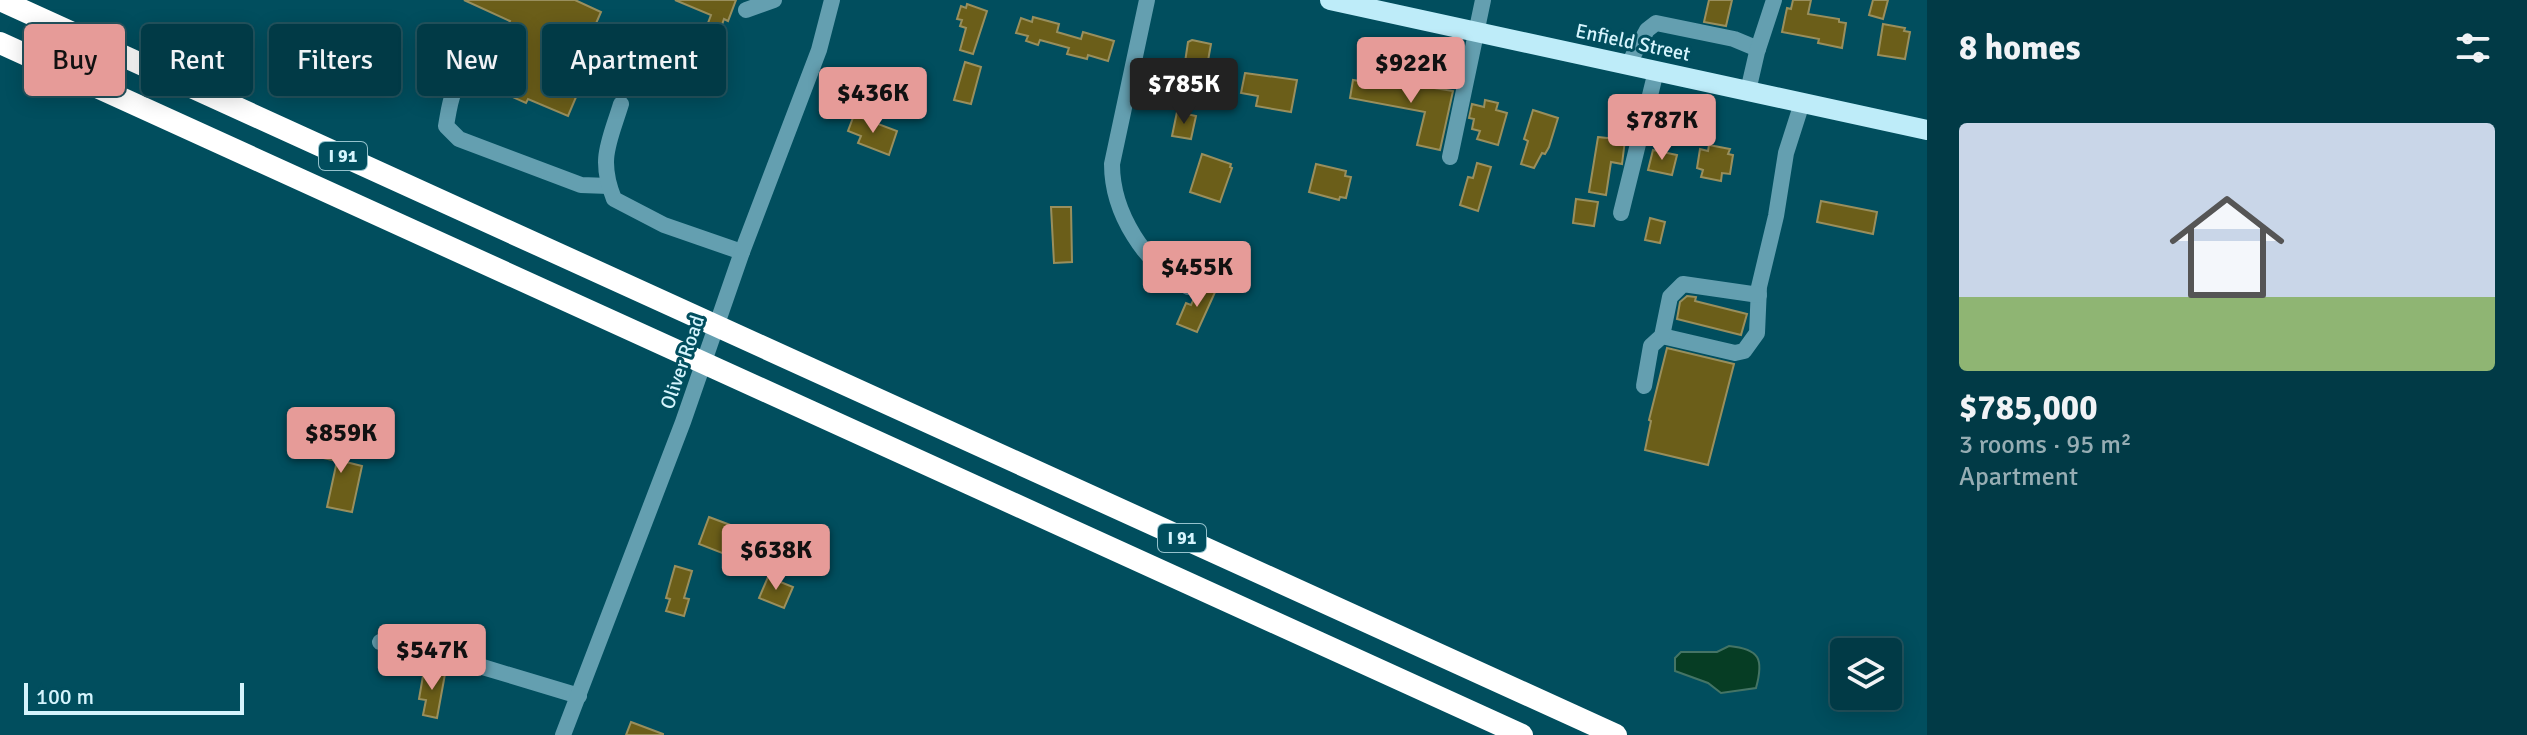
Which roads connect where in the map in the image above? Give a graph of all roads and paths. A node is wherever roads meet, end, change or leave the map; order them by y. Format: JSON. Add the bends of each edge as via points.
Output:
{"nodes":[{"id":1,"x":0,"y":0,"type":"edge"},
{"id":2,"x":774,"y":0,"type":"edge"},
{"id":3,"x":832,"y":0,"type":"edge"},
{"id":4,"x":1147,"y":0,"type":"edge"},
{"id":5,"x":1330,"y":0,"type":"edge"},
{"id":6,"x":1483,"y":0,"type":"edge"},
{"id":7,"x":1774,"y":0,"type":"edge"},
{"id":8,"x":746,"y":10,"type":"dead end"},
{"id":9,"x":1477,"y":33,"type":"junction"},
{"id":10,"x":0,"y":43,"type":"edge"},
{"id":11,"x":1758,"y":49,"type":"junction"},
{"id":12,"x":1628,"y":65,"type":"junction"},
{"id":13,"x":1656,"y":71,"type":"junction"},
{"id":14,"x":1748,"y":91,"type":"junction"},
{"id":15,"x":451,"y":96,"type":"edge"},
{"id":16,"x":1802,"y":103,"type":"junction"},
{"id":17,"x":621,"y":104,"type":"dead end"},
{"id":18,"x":1927,"y":130,"type":"edge"},
{"id":19,"x":1450,"y":157,"type":"dead end"},
{"id":20,"x":609,"y":186,"type":"junction"},
{"id":21,"x":1621,"y":213,"type":"dead end"},
{"id":22,"x":742,"y":252,"type":"junction"},
{"id":23,"x":1188,"y":287,"type":"dead end"},
{"id":24,"x":1759,"y":295,"type":"junction"},
{"id":25,"x":1662,"y":336,"type":"junction"},
{"id":26,"x":1644,"y":386,"type":"dead end"},
{"id":27,"x":380,"y":642,"type":"dead end"},
{"id":28,"x":579,"y":696,"type":"junction"},
{"id":29,"x":563,"y":735,"type":"edge"},
{"id":30,"x":1522,"y":735,"type":"edge"},
{"id":31,"x":1616,"y":735,"type":"edge"}],
"edges":[{"from":1,"to":31,"type":"highway","number":"I 91"},
{"from":2,"to":8,"type":"street"},
{"from":3,"to":22,"type":"street","name":"Oliver Road","via":[[819,50]]},
{"from":4,"to":23,"type":"street","via":[[1112,184],[1148,257]]},
{"from":5,"to":9,"type":"main road","name":"Enfield Street"},
{"from":6,"to":9,"type":"street"},
{"from":7,"to":11,"type":"street"},
{"from":9,"to":12,"type":"main road","name":"Enfield Street"},
{"from":9,"to":19,"type":"street"},
{"from":10,"to":30,"type":"highway","number":"I 91"},
{"from":11,"to":12,"type":"street","via":[[1656,23]]},
{"from":11,"to":14,"type":"street"},
{"from":12,"to":13,"type":"main road","name":"Enfield Street"},
{"from":13,"to":14,"type":"main road","name":"Enfield Street"},
{"from":13,"to":21,"type":"street"},
{"from":14,"to":16,"type":"main road","name":"Enfield Street"},
{"from":15,"to":20,"type":"street","via":[[446,126],[459,139],[581,185]]},
{"from":16,"to":18,"type":"main road","name":"Enfield Street"},
{"from":16,"to":24,"type":"street","via":[[1786,153]]},
{"from":17,"to":20,"type":"street","via":[[604,170]]},
{"from":20,"to":22,"type":"street","via":[[614,199],[664,225]]},
{"from":22,"to":28,"type":"street","name":"Oliver Road"},
{"from":24,"to":25,"type":"street","via":[[1683,284],[1670,297]]},
{"from":24,"to":25,"type":"street","via":[[1757,333],[1744,351],[1720,351]]},
{"from":25,"to":26,"type":"street","via":[[1651,346]]},
{"from":27,"to":28,"type":"street"},
{"from":28,"to":29,"type":"street","name":"Oliver Road"}]}
